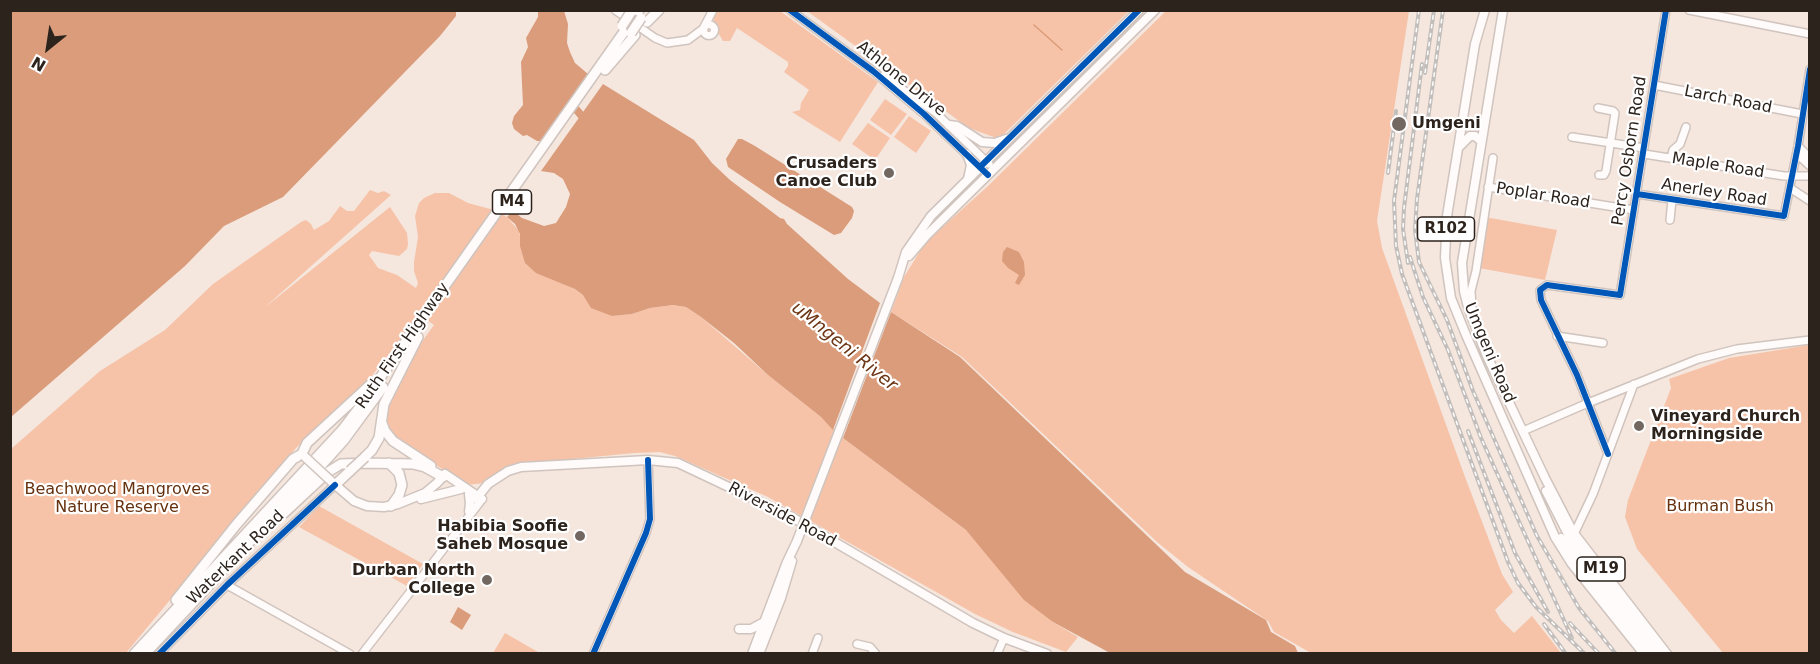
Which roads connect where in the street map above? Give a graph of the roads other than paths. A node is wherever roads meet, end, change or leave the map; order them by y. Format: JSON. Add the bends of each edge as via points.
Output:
{"nodes":[{"id":1,"x":615,"y":10,"type":"edge"},
{"id":2,"x":659,"y":10,"type":"edge"},
{"id":3,"x":790,"y":10,"type":"edge"},
{"id":4,"x":1139,"y":10,"type":"edge"},
{"id":5,"x":1155,"y":10,"type":"edge"},
{"id":6,"x":1478,"y":10,"type":"edge"},
{"id":7,"x":1485,"y":10,"type":"edge"},
{"id":8,"x":1503,"y":10,"type":"edge"},
{"id":9,"x":1666,"y":10,"type":"edge"},
{"id":10,"x":1689,"y":10,"type":"edge"},
{"id":11,"x":712,"y":12,"type":"edge"},
{"id":12,"x":639,"y":14,"type":"edge"},
{"id":13,"x":1481,"y":24,"type":"junction"},
{"id":14,"x":1809,"y":34,"type":"edge"},
{"id":15,"x":873,"y":71,"type":"junction"},
{"id":16,"x":1809,"y":73,"type":"edge"},
{"id":17,"x":1654,"y":86,"type":"junction"},
{"id":18,"x":1598,"y":108,"type":"dead end"},
{"id":19,"x":1802,"y":114,"type":"junction"},
{"id":20,"x":950,"y":125,"type":"junction"},
{"id":21,"x":1686,"y":127,"type":"dead end"},
{"id":22,"x":1572,"y":137,"type":"dead end"},
{"id":23,"x":1010,"y":138,"type":"junction"},
{"id":24,"x":1481,"y":141,"type":"junction"},
{"id":25,"x":1611,"y":143,"type":"junction"},
{"id":26,"x":1459,"y":147,"type":"junction"},
{"id":27,"x":1798,"y":150,"type":"junction"},
{"id":28,"x":1644,"y":151,"type":"junction"},
{"id":29,"x":967,"y":154,"type":"junction"},
{"id":30,"x":1493,"y":158,"type":"dead end"},
{"id":31,"x":1671,"y":158,"type":"junction"},
{"id":32,"x":1809,"y":158,"type":"edge"},
{"id":33,"x":983,"y":164,"type":"junction"},
{"id":34,"x":1809,"y":166,"type":"edge"},
{"id":35,"x":991,"y":172,"type":"junction"},
{"id":36,"x":1599,"y":175,"type":"dead end"},
{"id":37,"x":1809,"y":176,"type":"edge"},
{"id":38,"x":1792,"y":177,"type":"junction"},
{"id":39,"x":968,"y":180,"type":"junction"},
{"id":40,"x":1488,"y":187,"type":"junction"},
{"id":41,"x":1790,"y":188,"type":"junction"},
{"id":42,"x":1637,"y":194,"type":"junction"},
{"id":43,"x":1672,"y":200,"type":"junction"},
{"id":44,"x":1809,"y":201,"type":"edge"},
{"id":45,"x":1634,"y":210,"type":"junction"},
{"id":46,"x":1670,"y":220,"type":"dead end"},
{"id":47,"x":904,"y":261,"type":"junction"},
{"id":48,"x":416,"y":334,"type":"junction"},
{"id":49,"x":1478,"y":336,"type":"junction"},
{"id":50,"x":1557,"y":336,"type":"junction"},
{"id":51,"x":1809,"y":340,"type":"edge"},
{"id":52,"x":1603,"y":343,"type":"dead end"},
{"id":53,"x":1634,"y":384,"type":"junction"},
{"id":54,"x":1588,"y":403,"type":"junction"},
{"id":55,"x":382,"y":423,"type":"junction"},
{"id":56,"x":1523,"y":431,"type":"junction"},
{"id":57,"x":1608,"y":454,"type":"junction"},
{"id":58,"x":303,"y":455,"type":"junction"},
{"id":59,"x":648,"y":460,"type":"junction"},
{"id":60,"x":389,"y":464,"type":"junction"},
{"id":61,"x":444,"y":476,"type":"junction"},
{"id":62,"x":498,"y":478,"type":"junction"},
{"id":63,"x":1545,"y":478,"type":"junction"},
{"id":64,"x":333,"y":483,"type":"junction"},
{"id":65,"x":488,"y":484,"type":"junction"},
{"id":66,"x":1536,"y":493,"type":"junction"},
{"id":67,"x":473,"y":495,"type":"junction"},
{"id":68,"x":394,"y":505,"type":"junction"},
{"id":69,"x":469,"y":511,"type":"joint"},
{"id":70,"x":1574,"y":534,"type":"junction"},
{"id":71,"x":450,"y":539,"type":"junction"},
{"id":72,"x":792,"y":554,"type":"junction"},
{"id":73,"x":226,"y":568,"type":"junction"},
{"id":74,"x":227,"y":585,"type":"junction"},
{"id":75,"x":764,"y":622,"type":"junction"},
{"id":76,"x":739,"y":629,"type":"dead end"},
{"id":77,"x":818,"y":638,"type":"dead end"},
{"id":78,"x":1004,"y":638,"type":"junction"},
{"id":79,"x":857,"y":644,"type":"dead end"},
{"id":80,"x":134,"y":654,"type":"edge"},
{"id":81,"x":145,"y":654,"type":"edge"},
{"id":82,"x":159,"y":654,"type":"edge"},
{"id":83,"x":350,"y":654,"type":"edge"},
{"id":84,"x":362,"y":654,"type":"edge"},
{"id":85,"x":593,"y":654,"type":"edge"},
{"id":86,"x":752,"y":654,"type":"edge"},
{"id":87,"x":759,"y":654,"type":"edge"},
{"id":88,"x":812,"y":654,"type":"edge"},
{"id":89,"x":876,"y":654,"type":"edge"},
{"id":90,"x":997,"y":654,"type":"edge"},
{"id":91,"x":1047,"y":654,"type":"edge"},
{"id":92,"x":1644,"y":654,"type":"edge"},
{"id":93,"x":1652,"y":654,"type":"edge"},
{"id":94,"x":1659,"y":654,"type":"edge"},
{"id":95,"x":1667,"y":654,"type":"edge"}],
"edges":[{"from":1,"to":11,"type":"street","via":[[667,43],[684,42],[706,27]]},
{"from":2,"to":12,"type":"highway","name":"Ruth First Highway"},
{"from":3,"to":15,"type":"street","name":"Athlone Drive"},
{"from":4,"to":23,"type":"main road"},
{"from":5,"to":35,"type":"main road"},
{"from":6,"to":13,"type":"main road"},
{"from":7,"to":13,"type":"main road","name":"Umgeni Road","number":"R102"},
{"from":8,"to":24,"type":"main road","name":"Umgeni Road","number":"R102"},
{"from":9,"to":17,"type":"street","name":"Percy Osborn Road"},
{"from":10,"to":14,"type":"street"},
{"from":12,"to":48,"type":"highway","name":"Ruth First Highway","number":"M4"},
{"from":13,"to":26,"type":"main road","name":"Umgeni Road","number":"R102"},
{"from":15,"to":20,"type":"street","name":"Athlone Drive","via":[[907,90]]},
{"from":15,"to":29,"type":"street","name":"Athlone Drive"},
{"from":16,"to":19,"type":"street"},
{"from":17,"to":19,"type":"street","name":"Larch Road"},
{"from":17,"to":28,"type":"street","name":"Percy Osborn Road"},
{"from":18,"to":25,"type":"street","via":[[1615,113]]},
{"from":19,"to":27,"type":"street"},
{"from":20,"to":23,"type":"main road","via":[[987,143]]},
{"from":20,"to":33,"type":"street","name":"Athlone Drive"},
{"from":21,"to":31,"type":"street"},
{"from":22,"to":25,"type":"street","name":"Maple Road"},
{"from":23,"to":33,"type":"main road"},
{"from":24,"to":26,"type":"main road","via":[[1470,135]]},
{"from":24,"to":49,"type":"main road","name":"Umgeni Road","number":"R102","via":[[1462,263],[1464,291]]},
{"from":25,"to":28,"type":"street","name":"Maple Road"},
{"from":25,"to":36,"type":"street","via":[[1605,173]]},
{"from":26,"to":66,"type":"main road","name":"Umgeni Road","number":"R102","via":[[1445,240],[1448,282],[1461,325]]},
{"from":27,"to":32,"type":"street"},
{"from":27,"to":34,"type":"street"},
{"from":27,"to":38,"type":"street"},
{"from":28,"to":31,"type":"street","name":"Maple Road"},
{"from":28,"to":42,"type":"street","name":"Percy Osborn Road"},
{"from":29,"to":33,"type":"street","name":"Athlone Drive"},
{"from":29,"to":39,"type":"main road","via":[[971,165]]},
{"from":30,"to":40,"type":"street"},
{"from":31,"to":38,"type":"street","name":"Maple Road"},
{"from":33,"to":35,"type":"street","name":"Athlone Drive"},
{"from":33,"to":39,"type":"main road"},
{"from":35,"to":47,"type":"main road"},
{"from":37,"to":38,"type":"street","name":"Maple Road"},
{"from":38,"to":41,"type":"street"},
{"from":39,"to":47,"type":"main road","via":[[927,222]]},
{"from":40,"to":45,"type":"street","name":"Poplar Road"},
{"from":40,"to":49,"type":"street","via":[[1470,296]]},
{"from":41,"to":43,"type":"street","name":"Anerley Road","via":[[1786,213],[1781,217]]},
{"from":41,"to":44,"type":"street"},
{"from":42,"to":43,"type":"street","name":"Anerley Road"},
{"from":42,"to":45,"type":"street","name":"Percy Osborn Road"},
{"from":43,"to":46,"type":"street"},
{"from":45,"to":50,"type":"street","name":"Percy Osborn Road","via":[[1620,295],[1555,286],[1543,286],[1540,290]]},
{"from":47,"to":72,"type":"main road","bridge":true},
{"from":48,"to":55,"type":"highway","via":[[384,404]]},
{"from":48,"to":58,"type":"highway","via":[[369,387],[307,443]]},
{"from":48,"to":73,"type":"highway","name":"Ruth First Highway","number":"M4","via":[[344,440]]},
{"from":48,"to":80,"type":"highway","name":"Ruth First Highway","number":"M4","via":[[343,429]]},
{"from":49,"to":56,"type":"main road","name":"Umgeni Road","number":"R102"},
{"from":50,"to":52,"type":"street"},
{"from":50,"to":54,"type":"street"},
{"from":51,"to":53,"type":"street","via":[[1722,352]]},
{"from":53,"to":54,"type":"street"},
{"from":53,"to":57,"type":"street"},
{"from":54,"to":56,"type":"street"},
{"from":54,"to":57,"type":"street"},
{"from":55,"to":61,"type":"highway","via":[[393,441]]},
{"from":55,"to":64,"type":"highway","bridge":true,"via":[[377,442]]},
{"from":56,"to":63,"type":"main road","name":"Umgeni Road","number":"R102"},
{"from":57,"to":70,"type":"street"},
{"from":58,"to":64,"type":"main road","bridge":true},
{"from":58,"to":80,"type":"highway","via":[[293,459],[236,525]]},
{"from":59,"to":62,"type":"main road","name":"Riverside Road","via":[[521,467]]},
{"from":59,"to":78,"type":"main road","name":"Riverside Road","via":[[678,463],[790,516]]},
{"from":59,"to":85,"type":"street","via":[[649,525]]},
{"from":60,"to":61,"type":"highway","via":[[420,465]]},
{"from":60,"to":68,"type":"highway","via":[[399,473],[402,485]]},
{"from":60,"to":73,"type":"highway","via":[[348,463],[335,467]]},
{"from":61,"to":67,"type":"main road"},
{"from":61,"to":68,"type":"main road","via":[[425,493]]},
{"from":62,"to":65,"type":"main road","name":"Riverside Road"},
{"from":62,"to":67,"type":"main road"},
{"from":63,"to":70,"type":"main road","name":"Umgeni Road","number":"M19"},
{"from":63,"to":94,"type":"main road","via":[[1547,494],[1573,544]]},
{"from":64,"to":68,"type":"main road","via":[[361,504]]},
{"from":64,"to":74,"type":"street","name":"Waterkant Road"},
{"from":65,"to":67,"type":"main road","name":"Riverside Road"},
{"from":65,"to":67,"type":"main road","via":[[477,488]]},
{"from":66,"to":92,"type":"main road","name":"Umgeni Road","number":"M19","via":[[1563,552]]},
{"from":66,"to":93,"type":"main road","via":[[1570,552]]},
{"from":67,"to":68,"type":"main road","via":[[433,495]]},
{"from":67,"to":69,"type":"main road"},
{"from":67,"to":71,"type":"street"},
{"from":69,"to":71,"type":"street"},
{"from":70,"to":95,"type":"main road","name":"Umgeni Road","number":"M19"},
{"from":71,"to":84,"type":"street"},
{"from":72,"to":75,"type":"main road"},
{"from":72,"to":87,"type":"main road","via":[[781,598]]},
{"from":73,"to":81,"type":"highway","name":"Ruth First Highway","number":"M4"},
{"from":74,"to":82,"type":"street","name":"Waterkant Road"},
{"from":74,"to":83,"type":"street"},
{"from":75,"to":76,"type":"main road","via":[[751,629]]},
{"from":75,"to":86,"type":"main road"},
{"from":77,"to":88,"type":"street"},
{"from":78,"to":90,"type":"street"},
{"from":78,"to":91,"type":"main road","name":"Riverside Road"},
{"from":79,"to":89,"type":"street","via":[[870,647]]}]}
